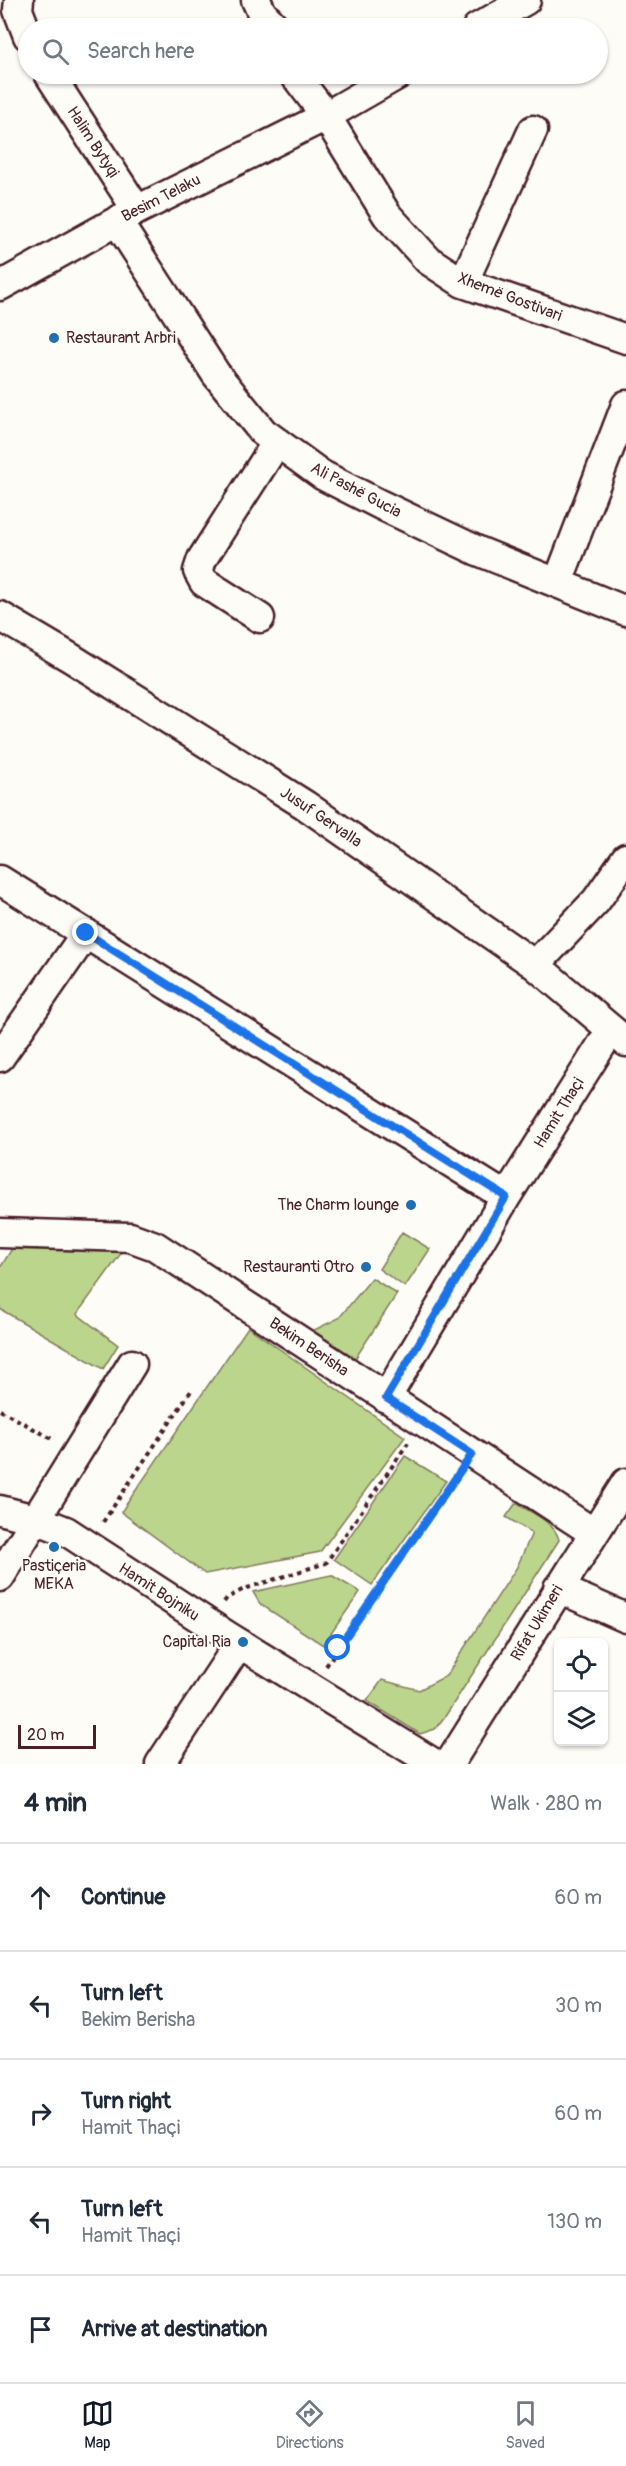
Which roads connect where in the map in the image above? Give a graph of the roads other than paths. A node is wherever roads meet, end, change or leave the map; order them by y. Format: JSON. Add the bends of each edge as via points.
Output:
{"nodes":[{"id":1,"x":256,"y":0,"type":"edge"},
{"id":2,"x":277,"y":0,"type":"edge"},
{"id":3,"x":526,"y":0,"type":"edge"},
{"id":4,"x":267,"y":18,"type":"edge"},
{"id":5,"x":277,"y":18,"type":"edge"},
{"id":6,"x":494,"y":18,"type":"edge"},
{"id":7,"x":54,"y":84,"type":"edge"},
{"id":8,"x":302,"y":84,"type":"edge"},
{"id":9,"x":382,"y":84,"type":"edge"},
{"id":10,"x":326,"y":116,"type":"junction"},
{"id":11,"x":533,"y":130,"type":"dead end"},
{"id":12,"x":127,"y":216,"type":"junction"},
{"id":13,"x":463,"y":283,"type":"junction"},
{"id":14,"x":0,"y":286,"type":"edge"},
{"id":15,"x":626,"y":339,"type":"edge"},
{"id":16,"x":626,"y":405,"type":"edge"},
{"id":17,"x":277,"y":442,"type":"junction"},
{"id":18,"x":558,"y":582,"type":"junction"},
{"id":19,"x":626,"y":611,"type":"edge"},
{"id":20,"x":0,"y":616,"type":"edge"},
{"id":21,"x":260,"y":618,"type":"dead end"},
{"id":22,"x":626,"y":858,"type":"edge"},
{"id":23,"x":0,"y":880,"type":"edge"},
{"id":24,"x":86,"y":933,"type":"junction"},
{"id":25,"x":535,"y":965,"type":"junction"},
{"id":26,"x":619,"y":1036,"type":"edge"},
{"id":27,"x":0,"y":1057,"type":"edge"},
{"id":28,"x":506,"y":1197,"type":"junction"},
{"id":29,"x":0,"y":1233,"type":"edge"},
{"id":30,"x":132,"y":1364,"type":"dead end"},
{"id":31,"x":386,"y":1398,"type":"junction"},
{"id":32,"x":626,"y":1483,"type":"edge"},
{"id":33,"x":0,"y":1510,"type":"edge"},
{"id":34,"x":38,"y":1520,"type":"junction"},
{"id":35,"x":594,"y":1533,"type":"junction"},
{"id":36,"x":0,"y":1577,"type":"edge"},
{"id":37,"x":558,"y":1588,"type":"junction"},
{"id":38,"x":626,"y":1618,"type":"edge"},
{"id":39,"x":239,"y":1644,"type":"junction"},
{"id":40,"x":160,"y":1764,"type":"edge"},
{"id":41,"x":435,"y":1764,"type":"edge"},
{"id":42,"x":450,"y":1764,"type":"edge"}],
"edges":[{"from":1,"to":4,"type":"street"},
{"from":2,"to":5,"type":"street"},
{"from":3,"to":6,"type":"street"},
{"from":7,"to":12,"type":"street","name":"Halim Bytyqi"},
{"from":8,"to":10,"type":"street"},
{"from":9,"to":10,"type":"street","name":"Besim Telaku"},
{"from":10,"to":12,"type":"street","name":"Besim Telaku"},
{"from":10,"to":13,"type":"street","name":"Xhemë Gostivari","via":[[387,215],[428,260]]},
{"from":11,"to":13,"type":"street"},
{"from":12,"to":14,"type":"street","name":"Besim Telaku"},
{"from":12,"to":17,"type":"street","name":"Ali Pashë Gucia","via":[[216,375],[263,432]]},
{"from":13,"to":15,"type":"street","name":"Xhemë Gostivari"},
{"from":16,"to":18,"type":"street"},
{"from":17,"to":18,"type":"street","name":"Ali Pashë Gucia","via":[[322,475],[381,506],[478,551]]},
{"from":17,"to":21,"type":"street","via":[[198,571],[204,582]]},
{"from":18,"to":19,"type":"street","name":"Ali Pashë Gucia"},
{"from":20,"to":25,"type":"street","name":"Jusuf Gervalla","via":[[305,805]]},
{"from":22,"to":25,"type":"street","via":[[596,901]]},
{"from":23,"to":24,"type":"street"},
{"from":24,"to":27,"type":"street"},
{"from":24,"to":28,"type":"street"},
{"from":25,"to":26,"type":"street","name":"Jusuf Gervalla"},
{"from":26,"to":28,"type":"street","name":"Hamit Thaçi"},
{"from":28,"to":31,"type":"street","name":"Hamit Thaçi"},
{"from":29,"to":31,"type":"street","name":"Bekim Berisha","via":[[130,1237],[156,1246]]},
{"from":30,"to":34,"type":"street"},
{"from":31,"to":35,"type":"street","name":"Bekim Berisha"},
{"from":32,"to":35,"type":"street","name":"Rifat Ukimeri"},
{"from":33,"to":34,"type":"street","name":"Hamit Bojniku"},
{"from":34,"to":36,"type":"street"},
{"from":34,"to":39,"type":"street","name":"Hamit Bojniku","via":[[66,1531]]},
{"from":35,"to":37,"type":"street","name":"Rifat Ukimeri"},
{"from":37,"to":38,"type":"street"},
{"from":37,"to":42,"type":"street","name":"Rifat Ukimeri"},
{"from":39,"to":40,"type":"street"},
{"from":39,"to":41,"type":"street","name":"Hamit Bojniku"}]}
